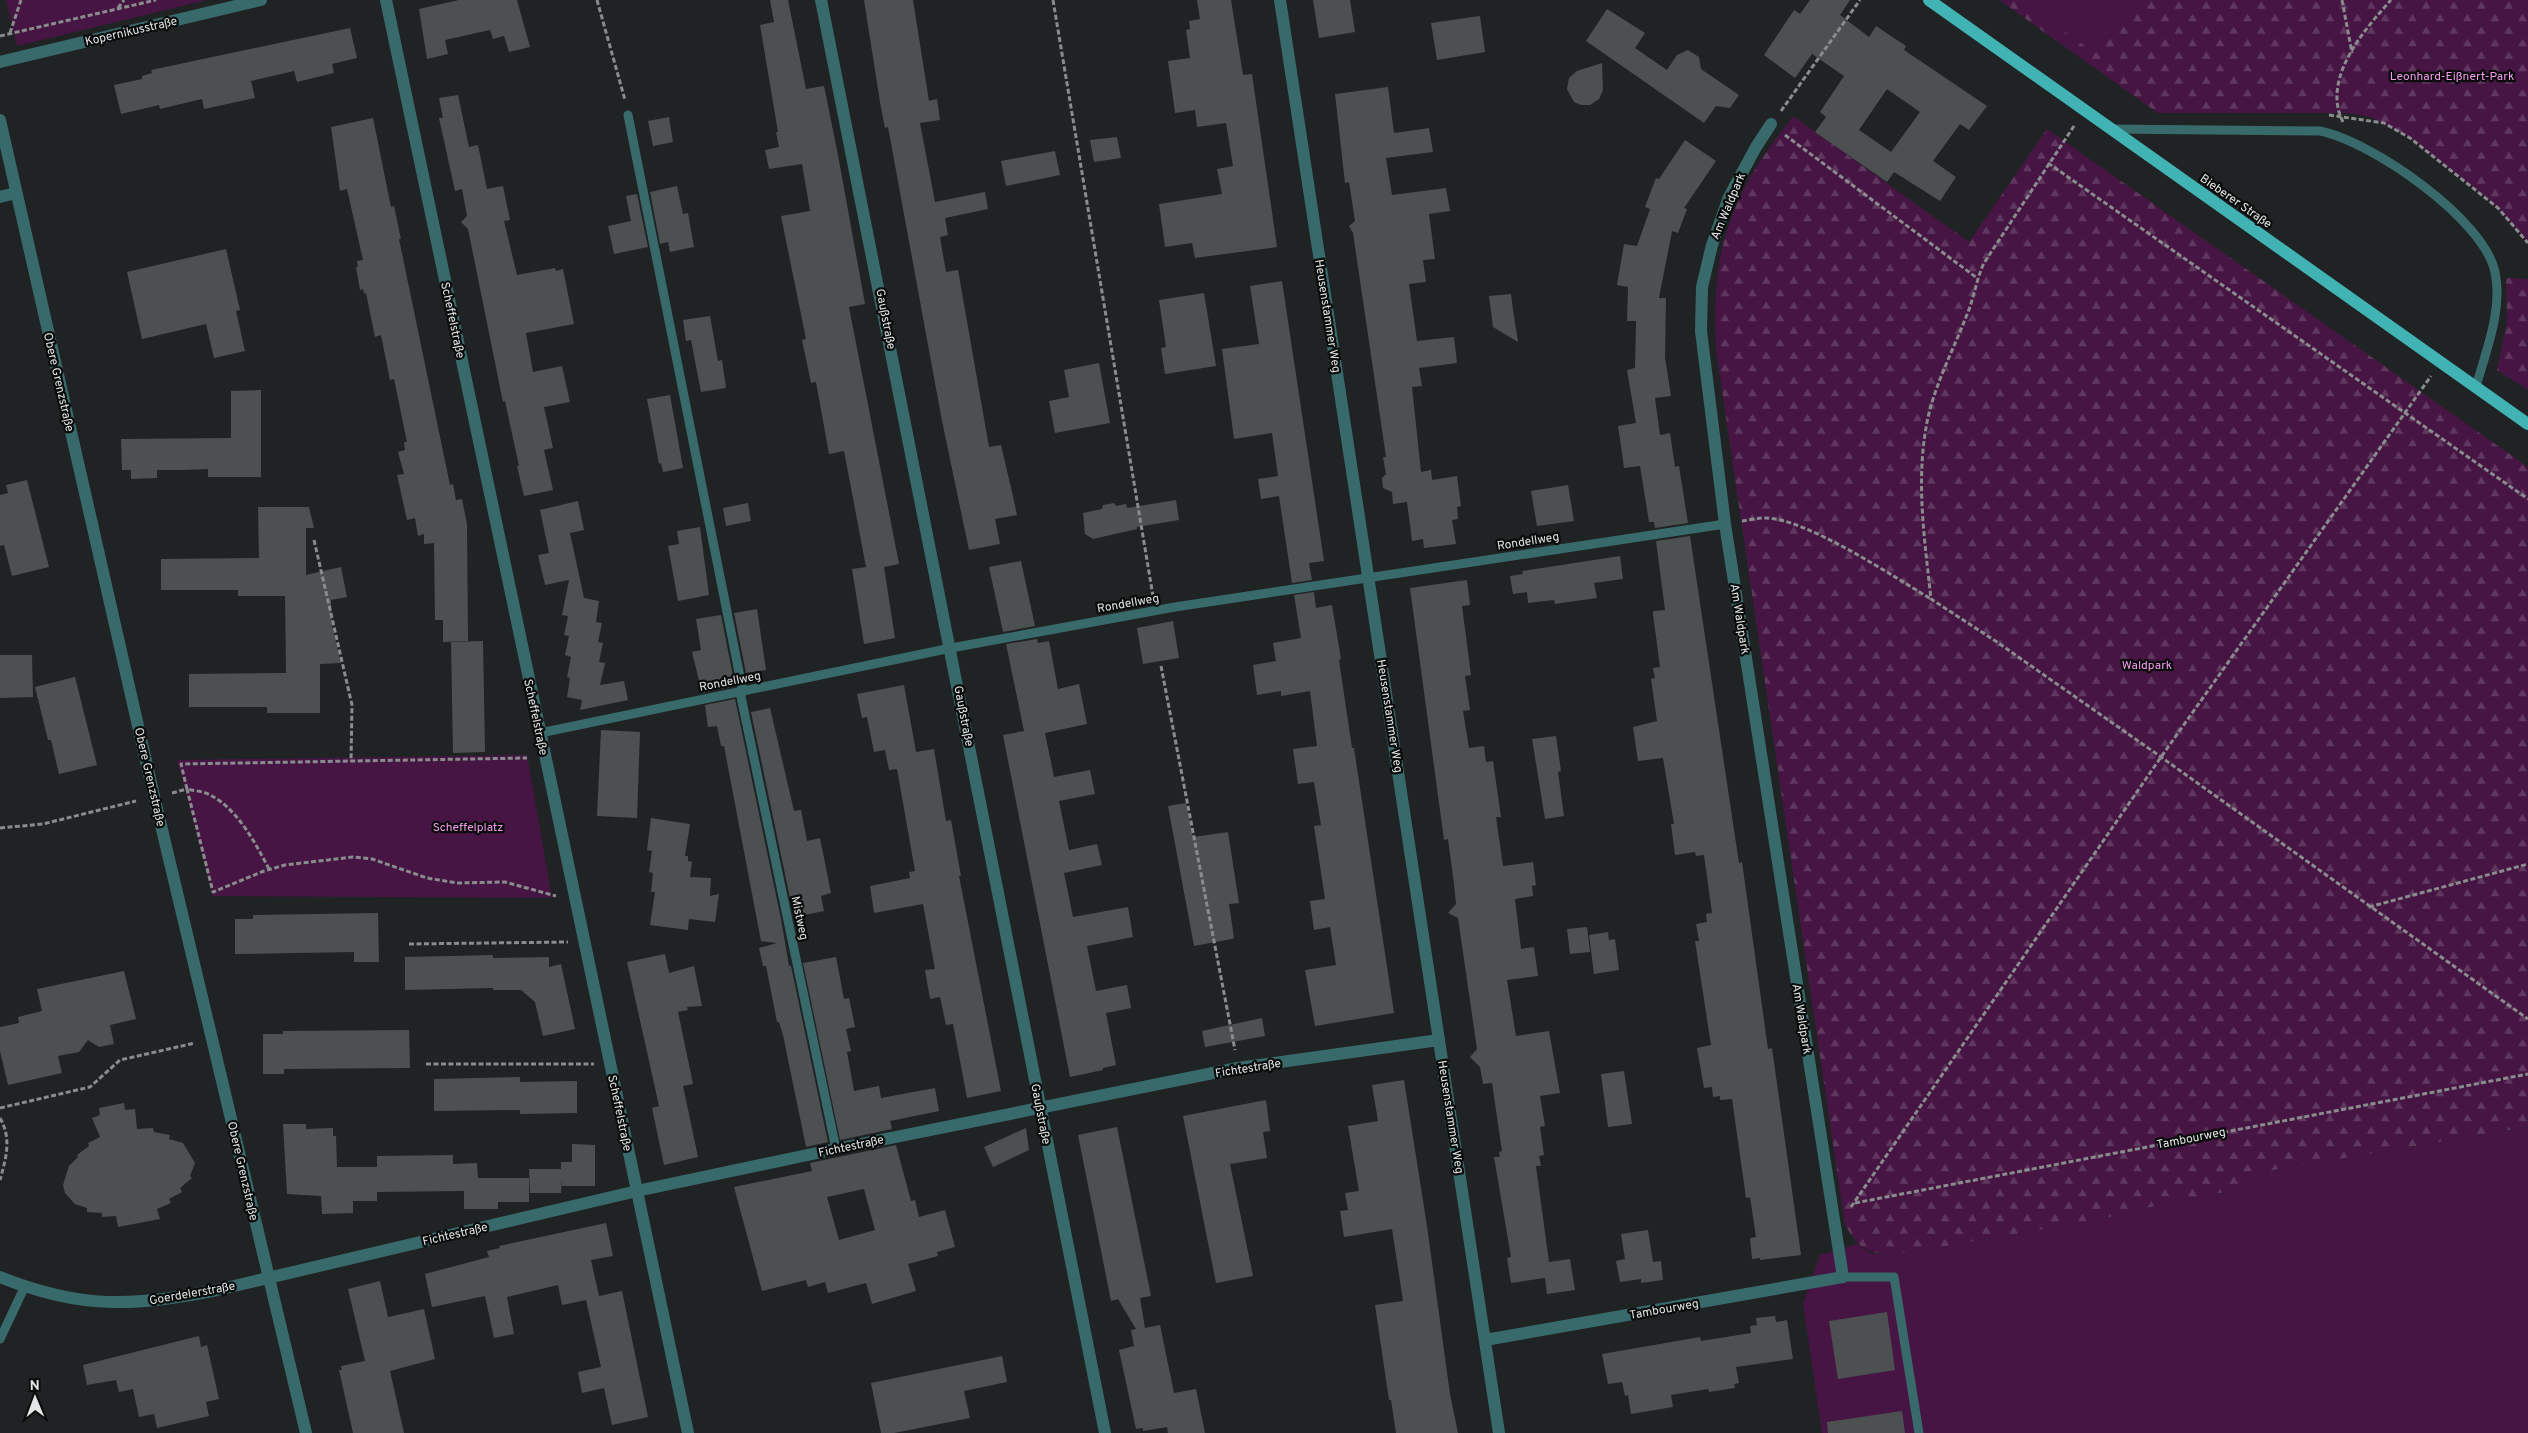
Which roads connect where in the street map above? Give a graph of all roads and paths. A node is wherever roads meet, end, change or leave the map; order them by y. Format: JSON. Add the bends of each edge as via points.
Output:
{"nodes":[{"id":1,"x":21,"y":0,"type":"edge"},
{"id":2,"x":124,"y":0,"type":"edge"},
{"id":3,"x":156,"y":0,"type":"edge"},
{"id":4,"x":261,"y":0,"type":"edge"},
{"id":5,"x":386,"y":0,"type":"edge"},
{"id":6,"x":597,"y":0,"type":"edge"},
{"id":7,"x":821,"y":0,"type":"edge"},
{"id":8,"x":1053,"y":0,"type":"edge"},
{"id":9,"x":1280,"y":0,"type":"edge"},
{"id":10,"x":1860,"y":0,"type":"edge"},
{"id":11,"x":1929,"y":0,"type":"edge"},
{"id":12,"x":2342,"y":0,"type":"edge"},
{"id":13,"x":2391,"y":0,"type":"edge"},
{"id":14,"x":224,"y":4,"type":"edge"},
{"id":15,"x":118,"y":9,"type":"junction"},
{"id":16,"x":10,"y":34,"type":"junction"},
{"id":17,"x":0,"y":36,"type":"edge"},
{"id":18,"x":2352,"y":53,"type":"junction"},
{"id":19,"x":0,"y":62,"type":"edge"},
{"id":20,"x":2085,"y":111,"type":"junction"},
{"id":21,"x":628,"y":115,"type":"joint"},
{"id":22,"x":2340,"y":115,"type":"junction"},
{"id":23,"x":0,"y":120,"type":"edge"},
{"id":24,"x":1771,"y":124,"type":"junction"},
{"id":25,"x":2109,"y":129,"type":"junction"},
{"id":26,"x":2353,"y":141,"type":"junction"},
{"id":27,"x":2048,"y":163,"type":"junction"},
{"id":28,"x":16,"y":193,"type":"junction"},
{"id":29,"x":0,"y":197,"type":"edge"},
{"id":30,"x":2528,"y":243,"type":"edge"},
{"id":31,"x":1977,"y":278,"type":"junction"},
{"id":32,"x":2440,"y":363,"type":"junction"},
{"id":33,"x":2476,"y":387,"type":"junction"},
{"id":34,"x":2403,"y":412,"type":"junction"},
{"id":35,"x":2528,"y":424,"type":"edge"},
{"id":36,"x":2528,"y":499,"type":"edge"},
{"id":37,"x":1725,"y":524,"type":"junction"},
{"id":38,"x":314,"y":540,"type":"dead end"},
{"id":39,"x":1369,"y":578,"type":"junction"},
{"id":40,"x":1931,"y":599,"type":"junction"},
{"id":41,"x":1155,"y":610,"type":"junction"},
{"id":42,"x":951,"y":648,"type":"junction"},
{"id":43,"x":1161,"y":666,"type":"dead end"},
{"id":44,"x":742,"y":692,"type":"junction"},
{"id":45,"x":540,"y":733,"type":"junction"},
{"id":46,"x":2160,"y":757,"type":"junction"},
{"id":47,"x":545,"y":758,"type":"junction"},
{"id":48,"x":352,"y":761,"type":"junction"},
{"id":49,"x":187,"y":789,"type":"junction"},
{"id":50,"x":154,"y":796,"type":"junction"},
{"id":51,"x":0,"y":828,"type":"edge"},
{"id":52,"x":2528,"y":864,"type":"edge"},
{"id":53,"x":269,"y":869,"type":"junction"},
{"id":54,"x":575,"y":902,"type":"junction"},
{"id":55,"x":2368,"y":907,"type":"junction"},
{"id":56,"x":583,"y":942,"type":"junction"},
{"id":57,"x":409,"y":944,"type":"dead end"},
{"id":58,"x":2528,"y":1019,"type":"edge"},
{"id":59,"x":213,"y":1039,"type":"junction"},
{"id":60,"x":1439,"y":1040,"type":"junction"},
{"id":61,"x":426,"y":1064,"type":"dead end"},
{"id":62,"x":609,"y":1064,"type":"junction"},
{"id":63,"x":1238,"y":1068,"type":"junction"},
{"id":64,"x":2528,"y":1074,"type":"edge"},
{"id":65,"x":0,"y":1108,"type":"edge"},
{"id":66,"x":1040,"y":1108,"type":"junction"},
{"id":67,"x":0,"y":1118,"type":"edge"},
{"id":68,"x":836,"y":1149,"type":"junction"},
{"id":69,"x":0,"y":1180,"type":"edge"},
{"id":70,"x":637,"y":1191,"type":"junction"},
{"id":71,"x":0,"y":1277,"type":"edge"},
{"id":72,"x":268,"y":1277,"type":"junction"},
{"id":73,"x":1843,"y":1277,"type":"junction"},
{"id":74,"x":25,"y":1286,"type":"junction"},
{"id":75,"x":0,"y":1339,"type":"edge"},
{"id":76,"x":1485,"y":1340,"type":"junction"},
{"id":77,"x":306,"y":1433,"type":"edge"},
{"id":78,"x":688,"y":1433,"type":"edge"},
{"id":79,"x":1105,"y":1433,"type":"edge"},
{"id":80,"x":1499,"y":1433,"type":"edge"},
{"id":81,"x":1919,"y":1433,"type":"edge"}],
"edges":[{"from":1,"to":16,"type":"path"},
{"from":2,"to":15,"type":"path"},
{"from":3,"to":15,"type":"path"},
{"from":4,"to":14,"type":"street","name":"Kopernikusstraße"},
{"from":5,"to":45,"type":"street","name":"Scheffelstraße"},
{"from":6,"to":21,"type":"path"},
{"from":7,"to":42,"type":"street","name":"Gaußstraße"},
{"from":8,"to":41,"type":"path"},
{"from":9,"to":39,"type":"street","name":"Heusenstammer Weg"},
{"from":10,"to":24,"type":"path"},
{"from":11,"to":20,"type":"main road","name":"Bieberer Straße"},
{"from":12,"to":18,"type":"path"},
{"from":13,"to":18,"type":"path","via":[[2368,26]]},
{"from":14,"to":19,"type":"street","name":"Kopernikusstraße"},
{"from":15,"to":16,"type":"path"},
{"from":16,"to":17,"type":"path"},
{"from":18,"to":22,"type":"path","via":[[2338,83]]},
{"from":20,"to":25,"type":"main road","name":"Bieberer Straße"},
{"from":20,"to":27,"type":"path"},
{"from":21,"to":44,"type":"lane","name":"Mistweg"},
{"from":22,"to":26,"type":"path"},
{"from":22,"to":30,"type":"path","via":[[2384,123],[2410,138],[2498,208]]},
{"from":23,"to":28,"type":"street","name":"Obere Grenzstraße"},
{"from":24,"to":31,"type":"path"},
{"from":24,"to":37,"type":"street","name":"Am Waldpark","via":[[1729,197],[1702,287],[1702,356]]},
{"from":25,"to":26,"type":"lane","via":[[2303,129],[2335,134]]},
{"from":25,"to":32,"type":"main road","name":"Bieberer Straße"},
{"from":26,"to":33,"type":"lane","via":[[2408,175],[2444,204],[2480,240],[2490,255],[2495,272],[2494,322]]},
{"from":27,"to":31,"type":"path"},
{"from":27,"to":34,"type":"path"},
{"from":28,"to":29,"type":"street"},
{"from":28,"to":50,"type":"street","name":"Obere Grenzstraße"},
{"from":31,"to":40,"type":"path","via":[[1967,315],[1934,396],[1926,427],[1922,497]]},
{"from":32,"to":33,"type":"main road","name":"Bieberer Straße"},
{"from":32,"to":34,"type":"path"},
{"from":33,"to":35,"type":"main road","name":"Bieberer Straße"},
{"from":34,"to":36,"type":"path"},
{"from":34,"to":46,"type":"path"},
{"from":37,"to":39,"type":"lane","name":"Rondellweg"},
{"from":37,"to":40,"type":"path","via":[[1766,518],[1786,522],[1852,552]]},
{"from":37,"to":73,"type":"street","name":"Am Waldpark"},
{"from":38,"to":48,"type":"path","via":[[352,705]]},
{"from":39,"to":41,"type":"lane","name":"Rondellweg"},
{"from":39,"to":60,"type":"street","name":"Heusenstammer Weg"},
{"from":40,"to":46,"type":"path"},
{"from":41,"to":42,"type":"lane","name":"Rondellweg"},
{"from":42,"to":44,"type":"lane","name":"Rondellweg"},
{"from":42,"to":66,"type":"street","name":"Gaußstraße"},
{"from":43,"to":63,"type":"path"},
{"from":44,"to":45,"type":"lane","name":"Rondellweg"},
{"from":44,"to":68,"type":"lane","name":"Mistweg"},
{"from":45,"to":47,"type":"street","name":"Scheffelstraße"},
{"from":46,"to":55,"type":"path"},
{"from":46,"to":64,"type":"path","name":"Tambourweg","via":[[1854,1203]]},
{"from":47,"to":48,"type":"path"},
{"from":47,"to":54,"type":"street","name":"Scheffelstraße"},
{"from":48,"to":49,"type":"path","via":[[181,764]]},
{"from":49,"to":50,"type":"path"},
{"from":49,"to":53,"type":"path","via":[[211,795],[237,817],[253,838]]},
{"from":49,"to":53,"type":"path","via":[[213,892]]},
{"from":50,"to":51,"type":"path","via":[[43,824]]},
{"from":50,"to":59,"type":"street","name":"Obere Grenzstraße"},
{"from":52,"to":55,"type":"path"},
{"from":53,"to":54,"type":"path","via":[[305,861],[365,858],[427,878],[457,883],[505,882]]},
{"from":54,"to":56,"type":"street","name":"Scheffelstraße"},
{"from":55,"to":58,"type":"path"},
{"from":56,"to":57,"type":"path"},
{"from":56,"to":62,"type":"street","name":"Scheffelstraße"},
{"from":59,"to":65,"type":"path","via":[[120,1060],[90,1086]]},
{"from":59,"to":72,"type":"street","name":"Obere Grenzstraße"},
{"from":60,"to":63,"type":"street","name":"Fichtestraße"},
{"from":60,"to":76,"type":"street","name":"Heusenstammer Weg"},
{"from":61,"to":62,"type":"path"},
{"from":62,"to":70,"type":"street","name":"Scheffelstraße"},
{"from":63,"to":66,"type":"street","name":"Fichtestraße"},
{"from":66,"to":68,"type":"street","name":"Fichtestraße"},
{"from":66,"to":79,"type":"street","name":"Gaußstraße"},
{"from":67,"to":69,"type":"path","via":[[8,1143]]},
{"from":68,"to":70,"type":"street","name":"Fichtestraße"},
{"from":70,"to":72,"type":"street","name":"Fichtestraße"},
{"from":70,"to":78,"type":"street","name":"Scheffelstraße"},
{"from":71,"to":74,"type":"street","name":"Goerdelerstraße"},
{"from":72,"to":74,"type":"street","name":"Goerdelerstraße","via":[[186,1296],[132,1303],[82,1300]]},
{"from":72,"to":77,"type":"street","name":"Obere Grenzstraße"},
{"from":73,"to":76,"type":"street","name":"Tambourweg"},
{"from":73,"to":81,"type":"lane","via":[[1894,1277]]},
{"from":74,"to":75,"type":"lane"},
{"from":76,"to":80,"type":"street","name":"Heusenstammer Weg"}]}
